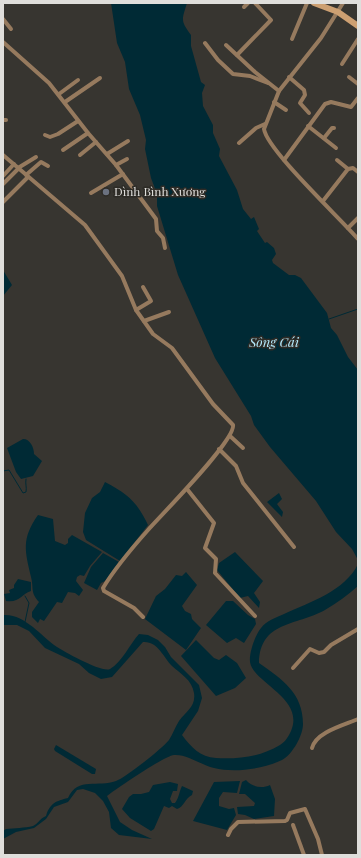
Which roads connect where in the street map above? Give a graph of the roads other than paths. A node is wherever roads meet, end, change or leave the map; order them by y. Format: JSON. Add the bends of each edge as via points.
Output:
{"nodes":[{"id":1,"x":248,"y":3,"type":"edge"},
{"id":2,"x":255,"y":3,"type":"edge"},
{"id":3,"x":307,"y":3,"type":"edge"},
{"id":4,"x":343,"y":3,"type":"edge"},
{"id":5,"x":318,"y":4,"type":"edge"},
{"id":6,"x":244,"y":7,"type":"dead end"},
{"id":7,"x":338,"y":12,"type":"junction"},
{"id":8,"x":3,"y":19,"type":"edge"},
{"id":9,"x":358,"y":26,"type":"edge"},
{"id":10,"x":11,"y":29,"type":"dead end"},
{"id":11,"x":358,"y":38,"type":"edge"},
{"id":12,"x":292,"y":39,"type":"dead end"},
{"id":13,"x":3,"y":42,"type":"edge"},
{"id":14,"x":205,"y":43,"type":"dead end"},
{"id":15,"x":226,"y":45,"type":"dead end"},
{"id":16,"x":237,"y":55,"type":"junction"},
{"id":17,"x":342,"y":64,"type":"dead end"},
{"id":18,"x":349,"y":77,"type":"dead end"},
{"id":19,"x":100,"y":78,"type":"dead end"},
{"id":20,"x":289,"y":78,"type":"junction"},
{"id":21,"x":78,"y":80,"type":"dead end"},
{"id":22,"x":268,"y":83,"type":"junction"},
{"id":23,"x":358,"y":84,"type":"edge"},
{"id":24,"x":279,"y":91,"type":"junction"},
{"id":25,"x":59,"y":94,"type":"junction"},
{"id":26,"x":358,"y":98,"type":"edge"},
{"id":27,"x":65,"y":102,"type":"junction"},
{"id":28,"x":274,"y":102,"type":"junction"},
{"id":29,"x":286,"y":110,"type":"dead end"},
{"id":30,"x":309,"y":113,"type":"dead end"},
{"id":31,"x":78,"y":121,"type":"junction"},
{"id":32,"x":265,"y":124,"type":"junction"},
{"id":33,"x":308,"y":126,"type":"junction"},
{"id":34,"x":334,"y":128,"type":"dead end"},
{"id":35,"x":88,"y":133,"type":"junction"},
{"id":36,"x":45,"y":135,"type":"dead end"},
{"id":37,"x":324,"y":138,"type":"junction"},
{"id":38,"x":128,"y":141,"type":"dead end"},
{"id":39,"x":96,"y":142,"type":"junction"},
{"id":40,"x":239,"y":143,"type":"dead end"},
{"id":41,"x":336,"y":148,"type":"dead end"},
{"id":42,"x":62,"y":150,"type":"dead end"},
{"id":43,"x":107,"y":154,"type":"junction"},
{"id":44,"x":3,"y":155,"type":"edge"},
{"id":45,"x":80,"y":155,"type":"dead end"},
{"id":46,"x":36,"y":157,"type":"dead end"},
{"id":47,"x":127,"y":159,"type":"dead end"},
{"id":48,"x":284,"y":160,"type":"junction"},
{"id":49,"x":337,"y":160,"type":"dead end"},
{"id":50,"x":14,"y":164,"type":"junction"},
{"id":51,"x":48,"y":166,"type":"dead end"},
{"id":52,"x":116,"y":166,"type":"junction"},
{"id":53,"x":19,"y":168,"type":"junction"},
{"id":54,"x":348,"y":169,"type":"junction"},
{"id":55,"x":358,"y":172,"type":"edge"},
{"id":56,"x":123,"y":174,"type":"junction"},
{"id":57,"x":3,"y":176,"type":"edge"},
{"id":58,"x":27,"y":176,"type":"junction"},
{"id":59,"x":3,"y":184,"type":"edge"},
{"id":60,"x":91,"y":193,"type":"dead end"},
{"id":61,"x":323,"y":201,"type":"junction"},
{"id":62,"x":3,"y":202,"type":"edge"},
{"id":63,"x":358,"y":218,"type":"edge"},
{"id":64,"x":348,"y":228,"type":"junction"},
{"id":65,"x":358,"y":239,"type":"edge"},
{"id":66,"x":165,"y":248,"type":"dead end"},
{"id":67,"x":143,"y":287,"type":"dead end"},
{"id":68,"x":136,"y":310,"type":"junction"},
{"id":69,"x":169,"y":312,"type":"dead end"},
{"id":70,"x":144,"y":321,"type":"junction"},
{"id":71,"x":230,"y":436,"type":"junction"},
{"id":72,"x":242,"y":448,"type":"dead end"},
{"id":73,"x":219,"y":449,"type":"junction"},
{"id":74,"x":187,"y":489,"type":"junction"},
{"id":75,"x":294,"y":547,"type":"dead end"},
{"id":76,"x":255,"y":616,"type":"dead end"},
{"id":77,"x":143,"y":617,"type":"dead end"},
{"id":78,"x":358,"y":629,"type":"edge"},
{"id":79,"x":293,"y":668,"type":"dead end"},
{"id":80,"x":358,"y":719,"type":"edge"},
{"id":81,"x":312,"y":748,"type":"dead end"},
{"id":82,"x":293,"y":826,"type":"dead end"},
{"id":83,"x":228,"y":835,"type":"dead end"},
{"id":84,"x":304,"y":855,"type":"edge"},
{"id":85,"x":322,"y":855,"type":"edge"}],
"edges":[{"from":1,"to":6,"type":"street"},
{"from":2,"to":16,"type":"street","via":[[271,20]]},
{"from":3,"to":12,"type":"street"},
{"from":4,"to":7,"type":"street"},
{"from":5,"to":7,"type":"main road"},
{"from":7,"to":9,"type":"main road"},
{"from":7,"to":20,"type":"street"},
{"from":8,"to":10,"type":"street"},
{"from":11,"to":17,"type":"street"},
{"from":13,"to":25,"type":"street"},
{"from":14,"to":22,"type":"street","via":[[233,74],[250,76]]},
{"from":15,"to":16,"type":"street"},
{"from":16,"to":22,"type":"street"},
{"from":18,"to":23,"type":"street"},
{"from":19,"to":27,"type":"street"},
{"from":20,"to":24,"type":"street"},
{"from":20,"to":30,"type":"street","via":[[304,90],[305,95],[300,103]]},
{"from":21,"to":25,"type":"street"},
{"from":22,"to":24,"type":"street"},
{"from":24,"to":28,"type":"street"},
{"from":25,"to":27,"type":"street"},
{"from":26,"to":33,"type":"street","via":[[351,107],[331,102],[325,104]]},
{"from":27,"to":31,"type":"street"},
{"from":28,"to":29,"type":"street"},
{"from":28,"to":32,"type":"street"},
{"from":31,"to":35,"type":"street"},
{"from":31,"to":36,"type":"street","via":[[58,134],[50,137]]},
{"from":32,"to":40,"type":"street","via":[[256,128]]},
{"from":32,"to":48,"type":"street","via":[[265,135]]},
{"from":33,"to":37,"type":"street"},
{"from":33,"to":48,"type":"street"},
{"from":34,"to":37,"type":"street"},
{"from":35,"to":39,"type":"street"},
{"from":35,"to":42,"type":"street"},
{"from":37,"to":41,"type":"street"},
{"from":38,"to":43,"type":"street"},
{"from":39,"to":43,"type":"street"},
{"from":39,"to":45,"type":"street"},
{"from":43,"to":52,"type":"street"},
{"from":44,"to":50,"type":"street"},
{"from":46,"to":53,"type":"street"},
{"from":47,"to":52,"type":"street"},
{"from":48,"to":61,"type":"street"},
{"from":49,"to":54,"type":"street"},
{"from":50,"to":53,"type":"street"},
{"from":50,"to":57,"type":"street"},
{"from":51,"to":58,"type":"street","via":[[41,162]]},
{"from":52,"to":56,"type":"street"},
{"from":53,"to":58,"type":"street"},
{"from":53,"to":59,"type":"street"},
{"from":54,"to":55,"type":"street","via":[[353,168]]},
{"from":54,"to":61,"type":"street"},
{"from":56,"to":60,"type":"street"},
{"from":56,"to":66,"type":"street","via":[[156,218],[157,231],[164,240]]},
{"from":58,"to":62,"type":"street"},
{"from":58,"to":68,"type":"street","via":[[92,233],[122,276]]},
{"from":61,"to":64,"type":"street"},
{"from":63,"to":64,"type":"street"},
{"from":64,"to":65,"type":"street"},
{"from":67,"to":68,"type":"street","via":[[151,301]]},
{"from":68,"to":70,"type":"street"},
{"from":69,"to":70,"type":"street"},
{"from":70,"to":71,"type":"street","via":[[153,334],[172,348],[213,404],[233,425],[234,429]]},
{"from":71,"to":72,"type":"street"},
{"from":71,"to":73,"type":"street"},
{"from":73,"to":74,"type":"street"},
{"from":73,"to":75,"type":"street","via":[[236,466],[243,483]]},
{"from":74,"to":76,"type":"street","via":[[214,523],[205,548],[216,559],[215,573]]},
{"from":74,"to":77,"type":"street","via":[[149,529],[103,588],[134,608]]},
{"from":78,"to":79,"type":"street","via":[[322,653],[310,649]]},
{"from":80,"to":81,"type":"street","via":[[323,735],[314,741]]},
{"from":82,"to":84,"type":"street"},
{"from":83,"to":85,"type":"street","via":[[238,822],[285,822],[290,813],[306,809]]}]}
